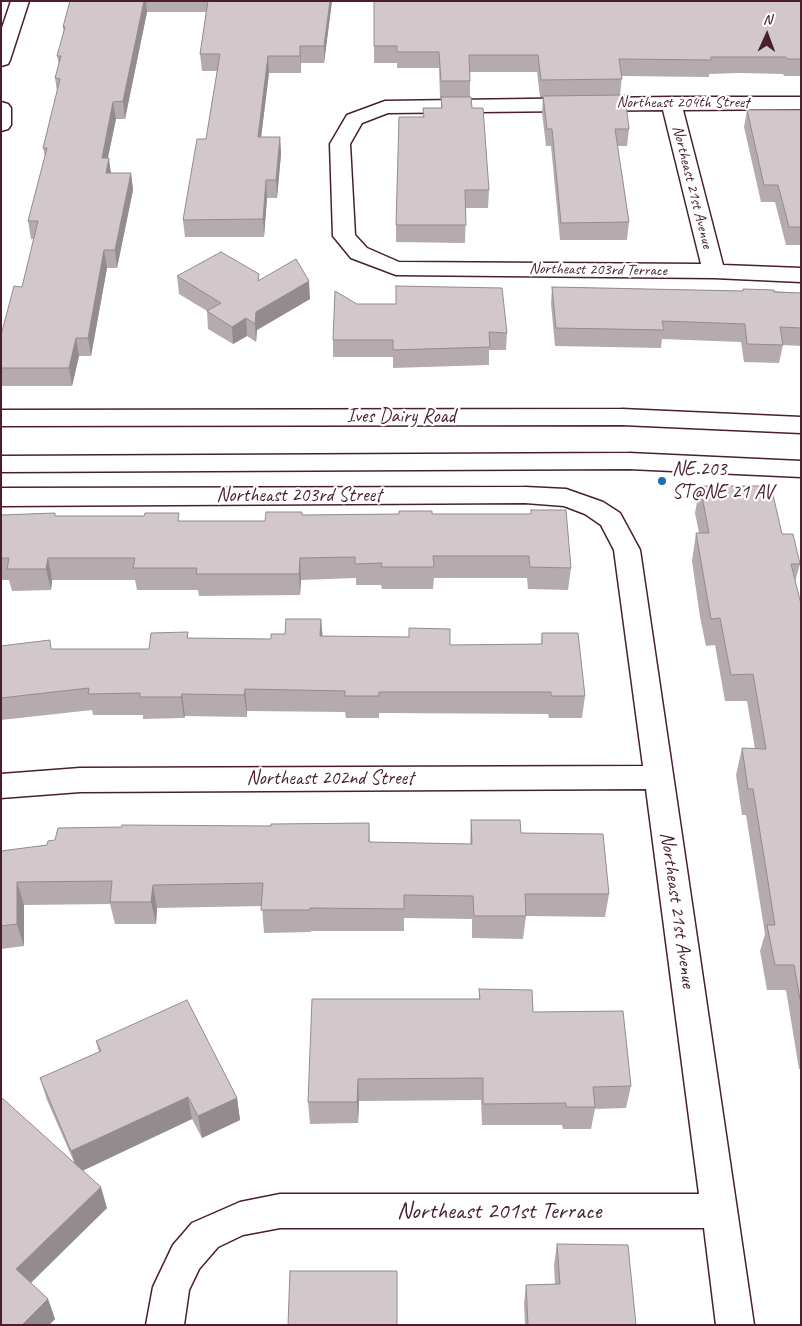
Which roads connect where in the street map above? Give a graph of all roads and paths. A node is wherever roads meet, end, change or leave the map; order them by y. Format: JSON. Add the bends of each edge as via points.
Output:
{"nodes":[{"id":1,"x":20,"y":1,"type":"edge"},
{"id":2,"x":1,"y":60,"type":"edge"},
{"id":3,"x":670,"y":103,"type":"junction"},
{"id":4,"x":801,"y":103,"type":"edge"},
{"id":5,"x":1,"y":108,"type":"edge"},
{"id":6,"x":1,"y":125,"type":"edge"},
{"id":7,"x":396,"y":268,"type":"joint"},
{"id":8,"x":714,"y":272,"type":"junction"},
{"id":9,"x":801,"y":275,"type":"edge"},
{"id":10,"x":1,"y":418,"type":"edge"},
{"id":11,"x":801,"y":425,"type":"edge"},
{"id":12,"x":1,"y":464,"type":"edge"},
{"id":13,"x":801,"y":469,"type":"edge"},
{"id":14,"x":1,"y":497,"type":"edge"},
{"id":15,"x":594,"y":508,"type":"joint"},
{"id":16,"x":659,"y":777,"type":"junction"},
{"id":17,"x":1,"y":786,"type":"edge"},
{"id":18,"x":718,"y":1211,"type":"junction"},
{"id":19,"x":165,"y":1325,"type":"edge"},
{"id":20,"x":735,"y":1325,"type":"edge"}],
"edges":[{"from":1,"to":2,"type":"street"},
{"from":3,"to":4,"type":"street","name":"Northeast 204th Street"},
{"from":3,"to":7,"type":"street","name":"Northeast 204th Street","via":[[385,107],[354,118],[340,144],[344,236],[359,253]]},
{"from":3,"to":8,"type":"street","name":"Northeast 21st Avenue"},
{"from":5,"to":6,"type":"street"},
{"from":7,"to":8,"type":"street","name":"Northeast 203rd Terrace"},
{"from":8,"to":9,"type":"street","name":"Northeast 203rd Terrace"},
{"from":10,"to":11,"type":"street","name":"Ives Dairy Road","via":[[622,417]]},
{"from":12,"to":13,"type":"street","via":[[629,461]]},
{"from":14,"to":15,"type":"street","name":"Northeast 203rd Street","via":[[525,495],[566,498]]},
{"from":15,"to":16,"type":"street","name":"Northeast 21st Avenue","via":[[611,519],[627,550]]},
{"from":16,"to":17,"type":"street","name":"Northeast 202nd Street","via":[[80,780]]},
{"from":16,"to":18,"type":"street","name":"Northeast 21st Avenue"},
{"from":18,"to":19,"type":"street","name":"Northeast 201st Terrace","via":[[280,1211],[240,1219],[205,1234],[186,1257],[171,1287]]},
{"from":18,"to":20,"type":"street","name":"Northeast 21st Avenue"}]}
